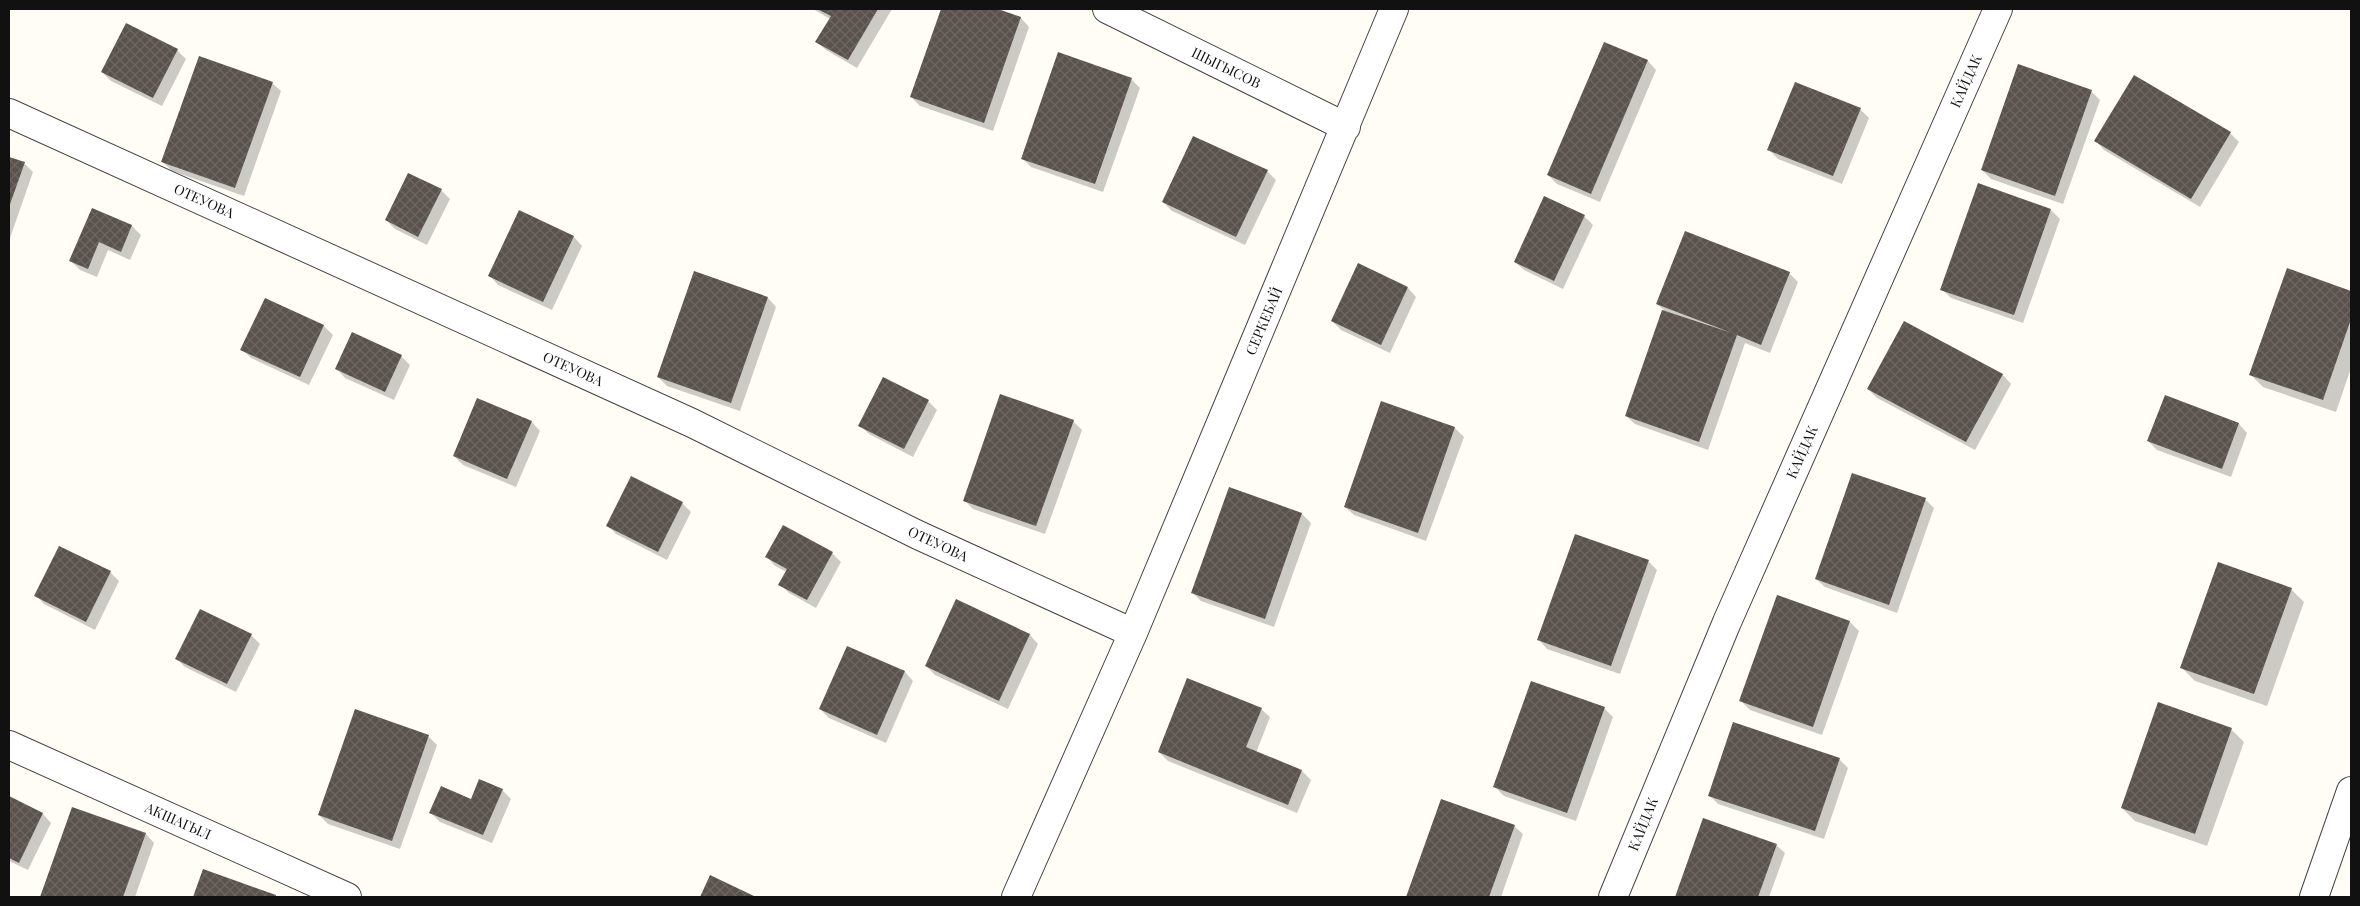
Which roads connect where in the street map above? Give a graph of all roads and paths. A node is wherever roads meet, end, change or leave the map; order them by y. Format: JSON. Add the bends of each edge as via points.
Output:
{"nodes":[{"id":1,"x":1106,"y":9,"type":"edge"},
{"id":2,"x":1394,"y":9,"type":"edge"},
{"id":3,"x":1998,"y":9,"type":"edge"},
{"id":4,"x":9,"y":113,"type":"edge"},
{"id":5,"x":1346,"y":126,"type":"junction"},
{"id":6,"x":1133,"y":633,"type":"junction"},
{"id":7,"x":9,"y":745,"type":"edge"},
{"id":8,"x":2351,"y":791,"type":"edge"},
{"id":9,"x":348,"y":897,"type":"edge"},
{"id":10,"x":1016,"y":897,"type":"edge"},
{"id":11,"x":1613,"y":897,"type":"edge"},
{"id":12,"x":2314,"y":897,"type":"edge"}],
"edges":[{"from":1,"to":5,"type":"street","name":"ШЫГЫСОВ"},
{"from":2,"to":5,"type":"street","name":"СЕРКЕБАЙ"},
{"from":3,"to":11,"type":"street","name":"КАЙДАК","via":[[1727,622]]},
{"from":4,"to":6,"type":"street","name":"ОТЕУОВА","via":[[692,423],[918,535]]},
{"from":5,"to":6,"type":"street","name":"СЕРКЕБАЙ"},
{"from":6,"to":10,"type":"street","name":"СЕРКЕБАЙ"},
{"from":7,"to":9,"type":"street","name":"АКШАГЫЛ"},
{"from":8,"to":12,"type":"street"}]}
